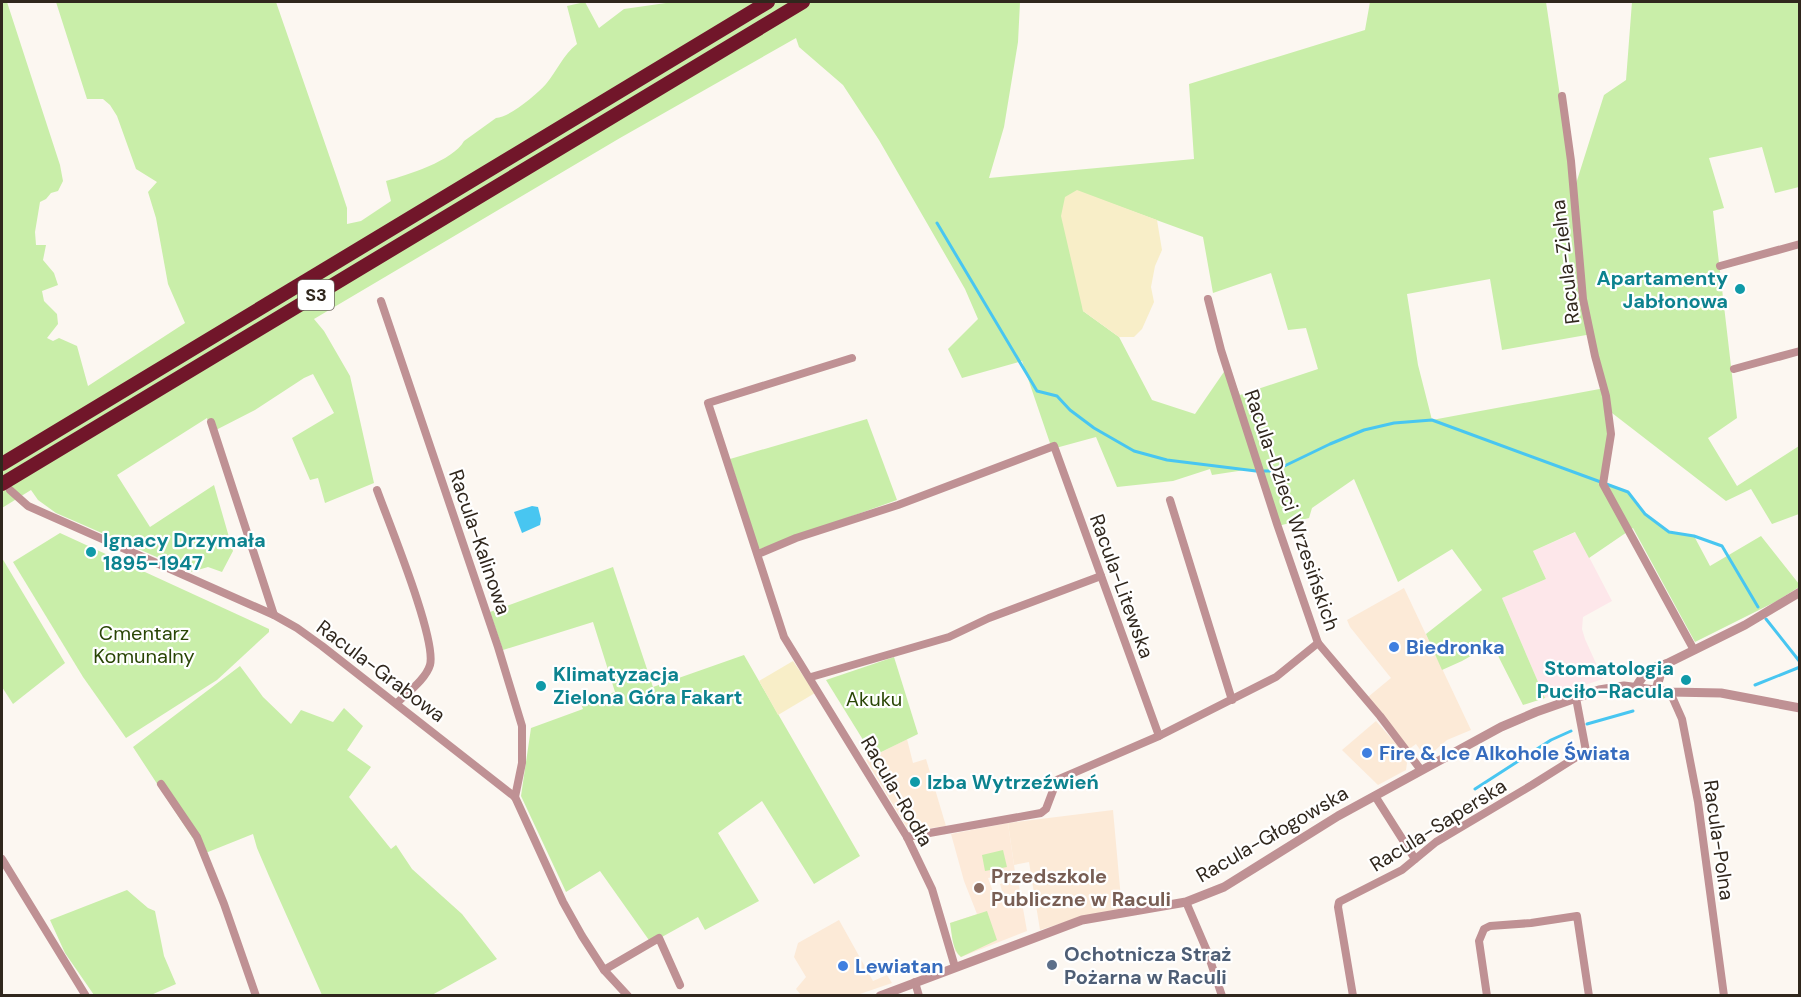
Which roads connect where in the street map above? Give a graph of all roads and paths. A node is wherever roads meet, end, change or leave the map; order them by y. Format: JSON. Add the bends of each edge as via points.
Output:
{"nodes":[{"id":1,"x":768,"y":2,"type":"edge"},
{"id":2,"x":802,"y":2,"type":"edge"},
{"id":3,"x":1562,"y":96,"type":"dead end"},
{"id":4,"x":1800,"y":244,"type":"edge"},
{"id":5,"x":1720,"y":266,"type":"dead end"},
{"id":6,"x":1208,"y":299,"type":"dead end"},
{"id":7,"x":381,"y":301,"type":"dead end"},
{"id":8,"x":1800,"y":351,"type":"edge"},
{"id":9,"x":852,"y":358,"type":"dead end"},
{"id":10,"x":1734,"y":369,"type":"dead end"},
{"id":11,"x":212,"y":422,"type":"dead end"},
{"id":12,"x":2,"y":464,"type":"edge"},
{"id":13,"x":6,"y":487,"type":"edge"},
{"id":14,"x":377,"y":490,"type":"dead end"},
{"id":15,"x":1170,"y":500,"type":"dead end"},
{"id":16,"x":758,"y":554,"type":"junction"},
{"id":17,"x":1101,"y":576,"type":"junction"},
{"id":18,"x":1800,"y":592,"type":"edge"},
{"id":19,"x":274,"y":615,"type":"junction"},
{"id":20,"x":1318,"y":643,"type":"junction"},
{"id":21,"x":1694,"y":650,"type":"junction"},
{"id":22,"x":1666,"y":663,"type":"junction"},
{"id":23,"x":811,"y":677,"type":"junction"},
{"id":24,"x":1636,"y":687,"type":"junction"},
{"id":25,"x":1656,"y":690,"type":"junction"},
{"id":26,"x":1670,"y":692,"type":"junction"},
{"id":27,"x":1576,"y":698,"type":"junction"},
{"id":28,"x":1232,"y":700,"type":"junction"},
{"id":29,"x":397,"y":703,"type":"junction"},
{"id":30,"x":1800,"y":708,"type":"edge"},
{"id":31,"x":1159,"y":736,"type":"junction"},
{"id":32,"x":1422,"y":770,"type":"junction"},
{"id":33,"x":161,"y":784,"type":"dead end"},
{"id":34,"x":1375,"y":796,"type":"junction"},
{"id":35,"x":515,"y":797,"type":"junction"},
{"id":36,"x":907,"y":837,"type":"junction"},
{"id":37,"x":2,"y":859,"type":"edge"},
{"id":38,"x":1415,"y":859,"type":"junction"},
{"id":39,"x":1186,"y":902,"type":"junction"},
{"id":40,"x":955,"y":968,"type":"junction"},
{"id":41,"x":604,"y":970,"type":"junction"},
{"id":42,"x":915,"y":982,"type":"junction"},
{"id":43,"x":680,"y":985,"type":"dead end"},
{"id":44,"x":86,"y":996,"type":"edge"},
{"id":45,"x":256,"y":996,"type":"edge"},
{"id":46,"x":628,"y":996,"type":"edge"},
{"id":47,"x":880,"y":996,"type":"edge"},
{"id":48,"x":919,"y":996,"type":"edge"},
{"id":49,"x":1221,"y":996,"type":"edge"},
{"id":50,"x":1353,"y":996,"type":"edge"},
{"id":51,"x":1487,"y":996,"type":"edge"},
{"id":52,"x":1588,"y":996,"type":"edge"},
{"id":53,"x":1724,"y":996,"type":"edge"}],
"edges":[{"from":1,"to":12,"type":"highway","number":"S3"},
{"from":2,"to":13,"type":"highway","number":"S3"},
{"from":3,"to":21,"type":"street","name":"Racula-Zielna","via":[[1583,299],[1611,434],[1604,481]]},
{"from":4,"to":5,"type":"street"},
{"from":6,"to":20,"type":"street","name":"Racula-Dzieci Wrzesińskich","via":[[1276,524]]},
{"from":7,"to":35,"type":"street","name":"Racula-Kalinowa","via":[[522,726],[522,763]]},
{"from":8,"to":10,"type":"street"},
{"from":9,"to":16,"type":"street","name":"Racula-Rodła","via":[[708,403]]},
{"from":11,"to":19,"type":"street"},
{"from":13,"to":19,"type":"street","name":"Racula-Grabowa","via":[[28,506]]},
{"from":14,"to":29,"type":"street","via":[[414,592],[431,653],[425,674]]},
{"from":15,"to":28,"type":"street"},
{"from":16,"to":17,"type":"street","name":"Racula-Litewska","via":[[1054,446]]},
{"from":16,"to":23,"type":"street","name":"Racula-Rodła","via":[[784,636]]},
{"from":17,"to":23,"type":"street","via":[[989,618],[950,637]]},
{"from":17,"to":31,"type":"street","name":"Racula-Litewska"},
{"from":18,"to":21,"type":"street"},
{"from":19,"to":29,"type":"street","name":"Racula-Grabowa"},
{"from":20,"to":28,"type":"street","via":[[1276,677]]},
{"from":20,"to":32,"type":"street","name":"Racula-Dzieci Wrzesińskich"},
{"from":21,"to":22,"type":"street"},
{"from":22,"to":24,"type":"street","via":[[1654,666]]},
{"from":22,"to":25,"type":"street"},
{"from":23,"to":36,"type":"street","name":"Racula-Rodła"},
{"from":24,"to":25,"type":"street","name":"Racula-Głogowska"},
{"from":24,"to":27,"type":"street","name":"Racula-Głogowska","via":[[1612,687]]},
{"from":25,"to":26,"type":"street","name":"Racula-Głogowska"},
{"from":26,"to":30,"type":"street","name":"Racula-Głogowska","via":[[1733,694]]},
{"from":26,"to":53,"type":"street","name":"Racula-Polna","via":[[1682,719],[1698,802]]},
{"from":27,"to":32,"type":"street","name":"Racula-Głogowska","via":[[1517,719]]},
{"from":27,"to":38,"type":"street","name":"Racula-Saperska","via":[[1586,751],[1436,842]]},
{"from":28,"to":31,"type":"street"},
{"from":29,"to":35,"type":"street","name":"Racula-Grabowa"},
{"from":31,"to":36,"type":"street","via":[[1057,780],[1041,813]]},
{"from":32,"to":34,"type":"street","name":"Racula-Głogowska"},
{"from":33,"to":45,"type":"street","via":[[197,837]]},
{"from":34,"to":38,"type":"street"},
{"from":34,"to":39,"type":"street","name":"Racula-Głogowska","via":[[1244,876]]},
{"from":35,"to":41,"type":"street","name":"Racula-Grabowa","via":[[563,902]]},
{"from":36,"to":40,"type":"street","name":"Racula-Rodła","via":[[932,889]]},
{"from":37,"to":44,"type":"street"},
{"from":38,"to":50,"type":"street","name":"Racula-Saperska","via":[[1402,870],[1339,902]]},
{"from":39,"to":40,"type":"street","name":"Racula-Głogowska","via":[[1084,919]]},
{"from":39,"to":49,"type":"street"},
{"from":40,"to":42,"type":"street","name":"Racula-Głogowska"},
{"from":41,"to":43,"type":"street","via":[[659,938]]},
{"from":41,"to":46,"type":"street","name":"Racula-Grabowa"},
{"from":42,"to":47,"type":"street","name":"Racula-Głogowska"},
{"from":42,"to":48,"type":"street"},
{"from":51,"to":52,"type":"street","via":[[1479,941],[1484,929],[1577,916]]}]}
